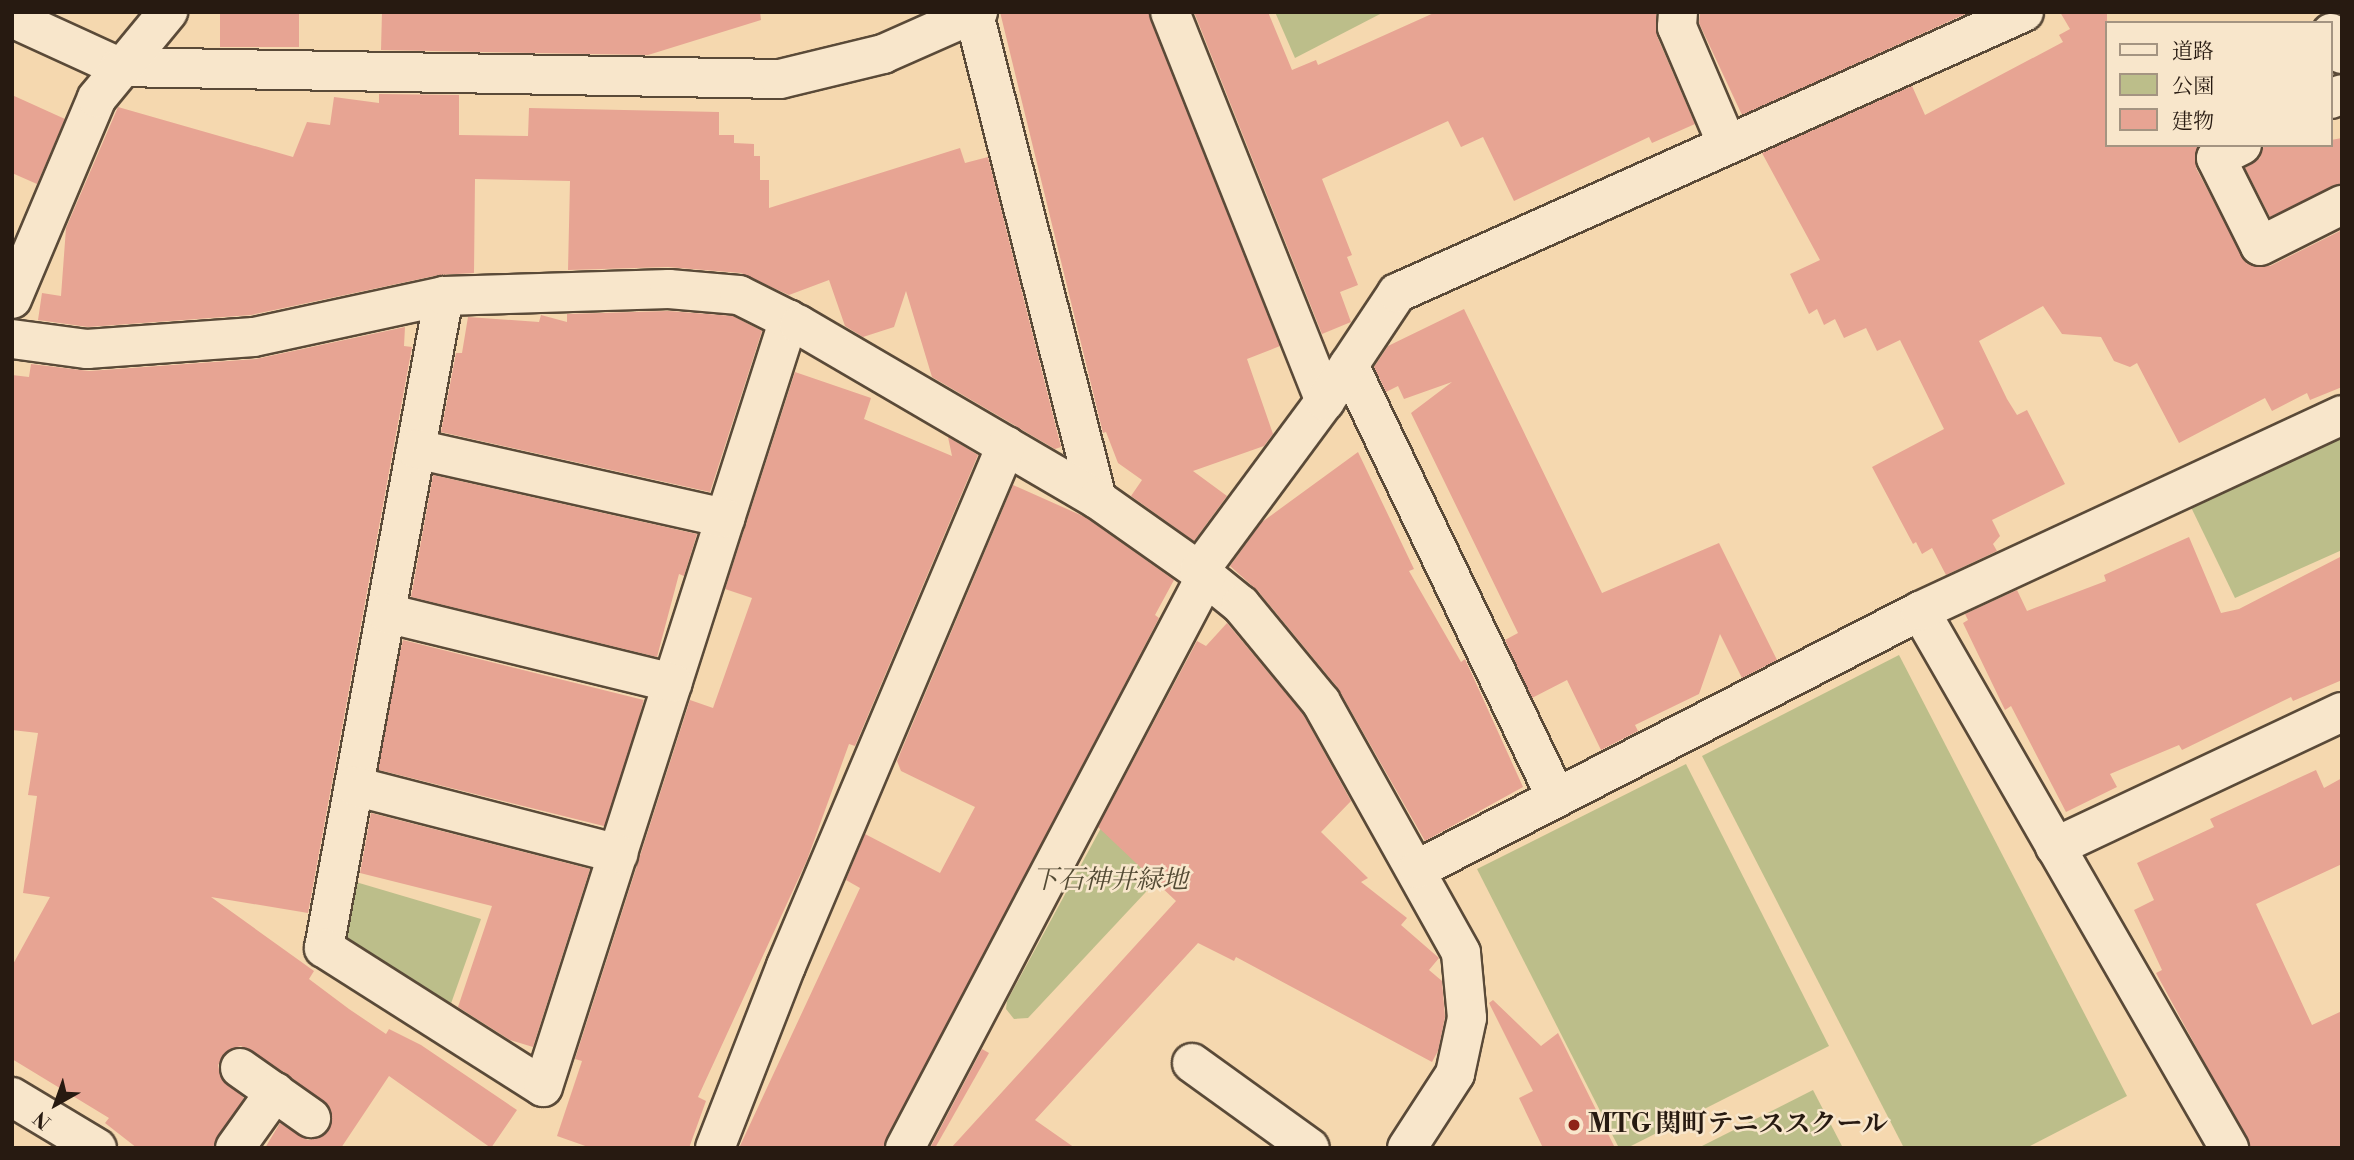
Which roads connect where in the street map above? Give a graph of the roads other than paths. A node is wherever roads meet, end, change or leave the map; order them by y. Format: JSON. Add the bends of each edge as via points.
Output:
{"nodes":[{"id":1,"x":168,"y":12,"type":"edge"},
{"id":2,"x":1170,"y":12,"type":"edge"},
{"id":3,"x":1678,"y":12,"type":"edge"},
{"id":4,"x":2024,"y":12,"type":"edge"},
{"id":5,"x":976,"y":13,"type":"edge"},
{"id":6,"x":15,"y":17,"type":"edge"},
{"id":7,"x":2333,"y":37,"type":"edge"},
{"id":8,"x":2342,"y":54,"type":"edge"},
{"id":9,"x":119,"y":67,"type":"junction"},
{"id":10,"x":1727,"y":144,"type":"junction"},
{"id":11,"x":2238,"y":147,"type":"edge"},
{"id":12,"x":2342,"y":205,"type":"edge"},
{"id":13,"x":444,"y":296,"type":"junction"},
{"id":14,"x":12,"y":299,"type":"edge"},
{"id":15,"x":789,"y":319,"type":"junction"},
{"id":16,"x":12,"y":339,"type":"edge"},
{"id":17,"x":1349,"y":365,"type":"junction"},
{"id":18,"x":1325,"y":401,"type":"junction"},
{"id":19,"x":2342,"y":415,"type":"edge"},
{"id":20,"x":1006,"y":446,"type":"junction"},
{"id":21,"x":416,"y":449,"type":"junction"},
{"id":22,"x":1097,"y":499,"type":"junction"},
{"id":23,"x":725,"y":518,"type":"junction"},
{"id":24,"x":1202,"y":574,"type":"junction"},
{"id":25,"x":1920,"y":611,"type":"junction"},
{"id":26,"x":386,"y":613,"type":"junction"},
{"id":27,"x":673,"y":682,"type":"junction"},
{"id":28,"x":2342,"y":712,"type":"edge"},
{"id":29,"x":354,"y":786,"type":"junction"},
{"id":30,"x":1556,"y":798,"type":"junction"},
{"id":31,"x":2055,"y":847,"type":"junction"},
{"id":32,"x":618,"y":855,"type":"junction"},
{"id":33,"x":1418,"y":869,"type":"junction"},
{"id":34,"x":1192,"y":1063,"type":"dead end"},
{"id":35,"x":240,"y":1068,"type":"dead end"},
{"id":36,"x":275,"y":1092,"type":"junction"},
{"id":37,"x":12,"y":1097,"type":"edge"},
{"id":38,"x":312,"y":1118,"type":"dead end"},
{"id":39,"x":97,"y":1148,"type":"edge"},
{"id":40,"x":235,"y":1148,"type":"edge"},
{"id":41,"x":715,"y":1148,"type":"edge"},
{"id":42,"x":905,"y":1148,"type":"edge"},
{"id":43,"x":1310,"y":1148,"type":"edge"},
{"id":44,"x":1407,"y":1148,"type":"edge"},
{"id":45,"x":2230,"y":1148,"type":"edge"}],
"edges":[{"from":1,"to":9,"type":"street"},
{"from":2,"to":18,"type":"street"},
{"from":3,"to":10,"type":"street","via":[[1677,27]]},
{"from":4,"to":10,"type":"street"},
{"from":5,"to":9,"type":"street","via":[[883,54],[780,79]]},
{"from":5,"to":22,"type":"street"},
{"from":6,"to":9,"type":"street"},
{"from":7,"to":8,"type":"street"},
{"from":9,"to":14,"type":"street","via":[[97,98]]},
{"from":10,"to":17,"type":"street","via":[[1397,293]]},
{"from":11,"to":12,"type":"street","via":[[2216,158],[2259,246]]},
{"from":13,"to":15,"type":"street","via":[[669,289],[739,295]]},
{"from":13,"to":16,"type":"street","via":[[254,337],[87,349]]},
{"from":13,"to":21,"type":"street"},
{"from":15,"to":20,"type":"street"},
{"from":15,"to":23,"type":"street"},
{"from":17,"to":18,"type":"street"},
{"from":17,"to":30,"type":"street"},
{"from":18,"to":24,"type":"street"},
{"from":19,"to":25,"type":"street"},
{"from":20,"to":22,"type":"street"},
{"from":20,"to":41,"type":"street","via":[[786,967]]},
{"from":21,"to":23,"type":"street"},
{"from":21,"to":26,"type":"street"},
{"from":22,"to":24,"type":"street"},
{"from":23,"to":27,"type":"street"},
{"from":24,"to":33,"type":"street","via":[[1241,605],[1321,702]]},
{"from":24,"to":42,"type":"street"},
{"from":25,"to":30,"type":"street"},
{"from":25,"to":31,"type":"street"},
{"from":26,"to":27,"type":"street"},
{"from":26,"to":29,"type":"street"},
{"from":27,"to":32,"type":"street"},
{"from":28,"to":31,"type":"street"},
{"from":29,"to":32,"type":"street"},
{"from":29,"to":32,"type":"street","via":[[324,948],[543,1087]]},
{"from":30,"to":33,"type":"street"},
{"from":31,"to":45,"type":"street"},
{"from":33,"to":44,"type":"street","via":[[1461,953],[1467,1018],[1455,1074]]},
{"from":34,"to":43,"type":"street"},
{"from":35,"to":36,"type":"street"},
{"from":36,"to":38,"type":"street"},
{"from":36,"to":40,"type":"street"},
{"from":37,"to":39,"type":"street"}]}
